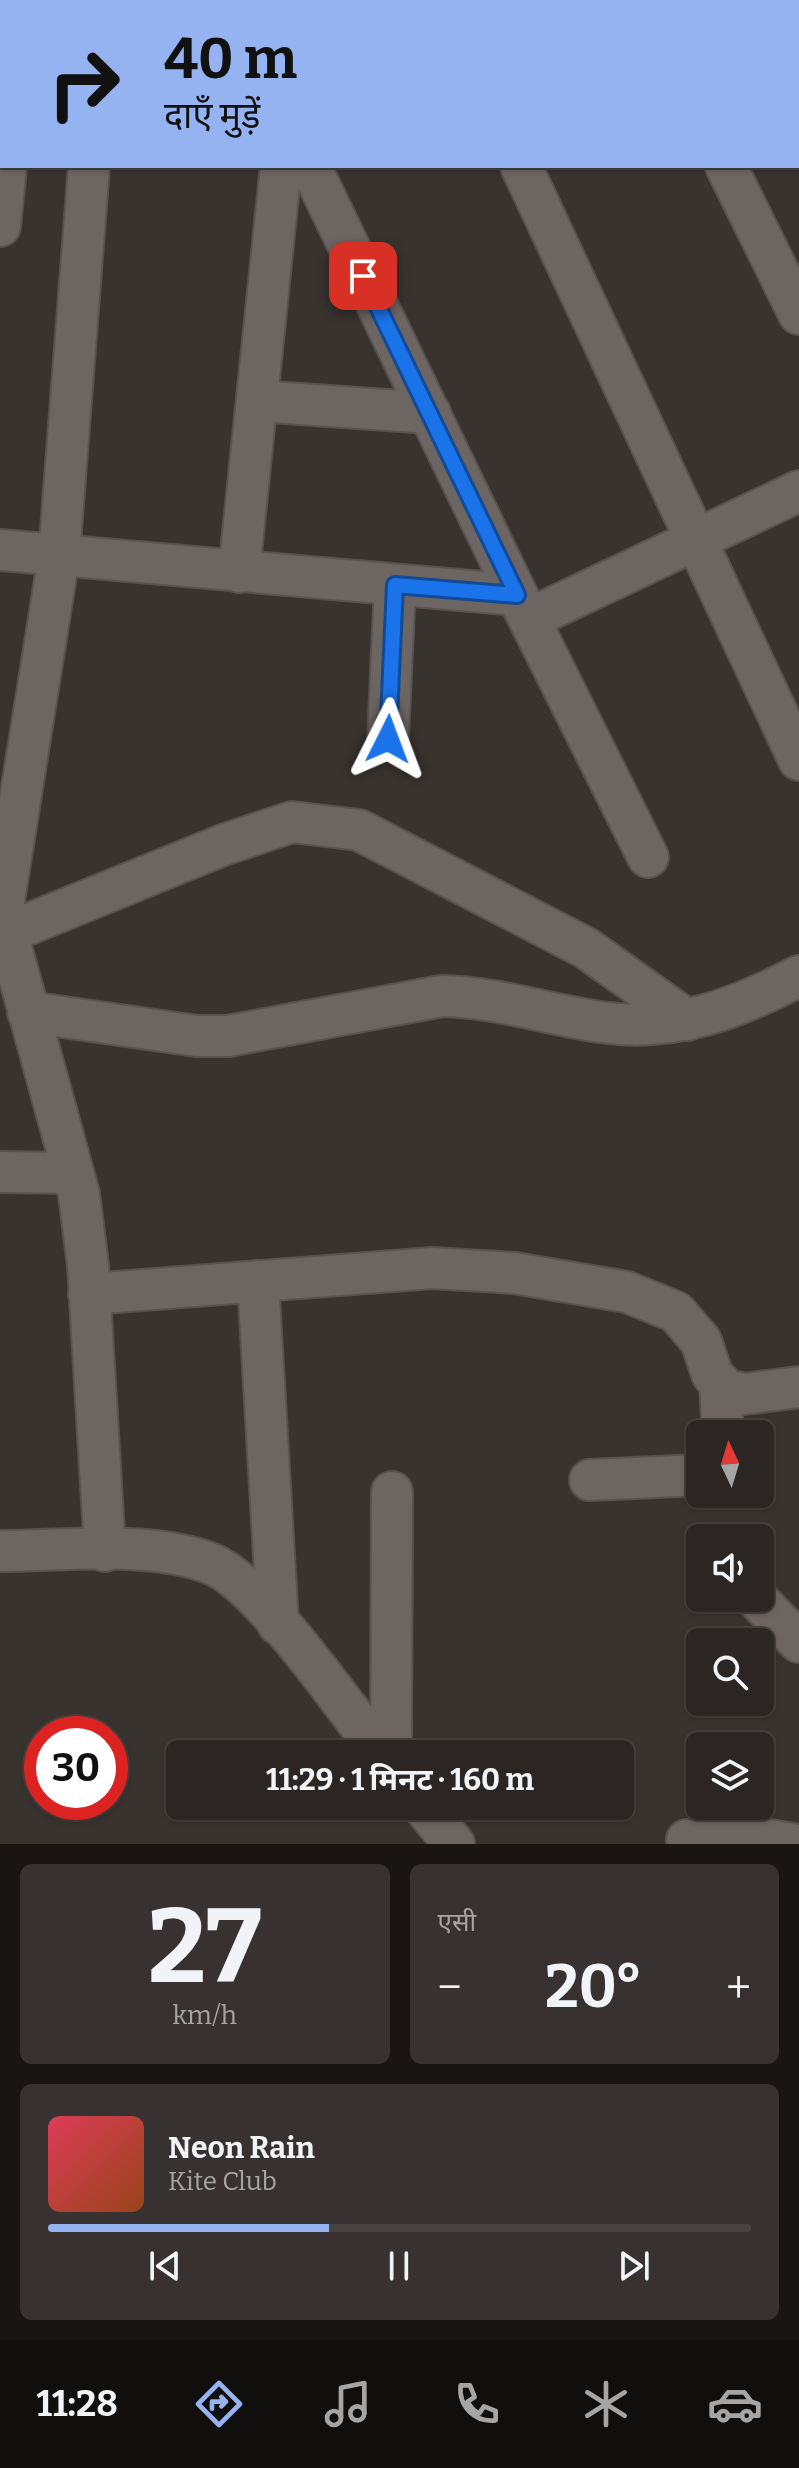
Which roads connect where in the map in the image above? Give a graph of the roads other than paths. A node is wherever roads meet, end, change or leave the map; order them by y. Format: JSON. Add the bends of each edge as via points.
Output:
{"nodes":[{"id":1,"x":6,"y":168,"type":"edge"},
{"id":2,"x":89,"y":168,"type":"edge"},
{"id":3,"x":281,"y":168,"type":"edge"},
{"id":4,"x":311,"y":168,"type":"edge"},
{"id":5,"x":522,"y":168,"type":"edge"},
{"id":6,"x":727,"y":168,"type":"edge"},
{"id":7,"x":0,"y":226,"type":"edge"},
{"id":8,"x":799,"y":314,"type":"edge"},
{"id":9,"x":257,"y":401,"type":"junction"},
{"id":10,"x":430,"y":413,"type":"junction"},
{"id":11,"x":799,"y":491,"type":"edge"},
{"id":12,"x":695,"y":541,"type":"junction"},
{"id":13,"x":0,"y":550,"type":"edge"},
{"id":14,"x":59,"y":556,"type":"junction"},
{"id":15,"x":239,"y":572,"type":"junction"},
{"id":16,"x":395,"y":585,"type":"junction"},
{"id":17,"x":523,"y":607,"type":"junction"},
{"id":18,"x":388,"y":739,"type":"dead end"},
{"id":19,"x":799,"y":760,"type":"edge"},
{"id":20,"x":648,"y":857,"type":"dead end"},
{"id":21,"x":3,"y":918,"type":"edge"},
{"id":22,"x":799,"y":976,"type":"edge"},
{"id":23,"x":28,"y":1012,"type":"junction"},
{"id":24,"x":687,"y":1020,"type":"junction"},
{"id":25,"x":0,"y":1172,"type":"edge"},
{"id":26,"x":73,"y":1173,"type":"junction"},
{"id":27,"x":258,"y":1281,"type":"junction"},
{"id":28,"x":89,"y":1294,"type":"junction"},
{"id":29,"x":720,"y":1383,"type":"junction"},
{"id":30,"x":799,"y":1387,"type":"edge"},
{"id":31,"x":722,"y":1420,"type":"edge"},
{"id":32,"x":686,"y":1476,"type":"edge"},
{"id":33,"x":590,"y":1480,"type":"dead end"},
{"id":34,"x":392,"y":1492,"type":"dead end"},
{"id":35,"x":0,"y":1551,"type":"edge"},
{"id":36,"x":105,"y":1551,"type":"junction"},
{"id":37,"x":770,"y":1612,"type":"edge"},
{"id":38,"x":278,"y":1624,"type":"junction"},
{"id":39,"x":799,"y":1642,"type":"edge"},
{"id":40,"x":371,"y":1740,"type":"edge"},
{"id":41,"x":391,"y":1740,"type":"edge"},
{"id":42,"x":434,"y":1820,"type":"edge"},
{"id":43,"x":687,"y":1840,"type":"dead end"},
{"id":44,"x":454,"y":1844,"type":"edge"},
{"id":45,"x":792,"y":1844,"type":"edge"}],
"edges":[{"from":1,"to":7,"type":"street"},
{"from":2,"to":14,"type":"street"},
{"from":3,"to":9,"type":"street"},
{"from":4,"to":10,"type":"street"},
{"from":5,"to":12,"type":"street"},
{"from":6,"to":8,"type":"street"},
{"from":9,"to":10,"type":"street"},
{"from":9,"to":15,"type":"street"},
{"from":10,"to":17,"type":"street"},
{"from":11,"to":12,"type":"street"},
{"from":12,"to":17,"type":"street"},
{"from":12,"to":19,"type":"street"},
{"from":13,"to":14,"type":"street"},
{"from":14,"to":15,"type":"street"},
{"from":14,"to":21,"type":"street"},
{"from":15,"to":16,"type":"street"},
{"from":16,"to":17,"type":"street"},
{"from":16,"to":18,"type":"street"},
{"from":17,"to":20,"type":"street"},
{"from":21,"to":23,"type":"street"},
{"from":21,"to":24,"type":"street","via":[[292,822],[317,822],[359,830],[586,948]]},
{"from":22,"to":24,"type":"street","via":[[745,1004]]},
{"from":23,"to":24,"type":"street","via":[[197,1036],[258,1032],[442,996],[468,996],[602,1022]]},
{"from":23,"to":26,"type":"street"},
{"from":25,"to":26,"type":"street"},
{"from":26,"to":28,"type":"street"},
{"from":27,"to":28,"type":"street"},
{"from":27,"to":29,"type":"street","via":[[433,1268],[514,1273],[627,1292],[676,1312],[701,1341]]},
{"from":27,"to":38,"type":"street"},
{"from":28,"to":36,"type":"street"},
{"from":29,"to":30,"type":"street","via":[[744,1394]]},
{"from":29,"to":31,"type":"street"},
{"from":32,"to":33,"type":"street"},
{"from":34,"to":41,"type":"street"},
{"from":35,"to":36,"type":"street"},
{"from":36,"to":38,"type":"street","via":[[161,1551],[213,1565],[252,1591]]},
{"from":37,"to":39,"type":"street"},
{"from":38,"to":40,"type":"street"},
{"from":42,"to":44,"type":"street"},
{"from":43,"to":45,"type":"street"}]}
